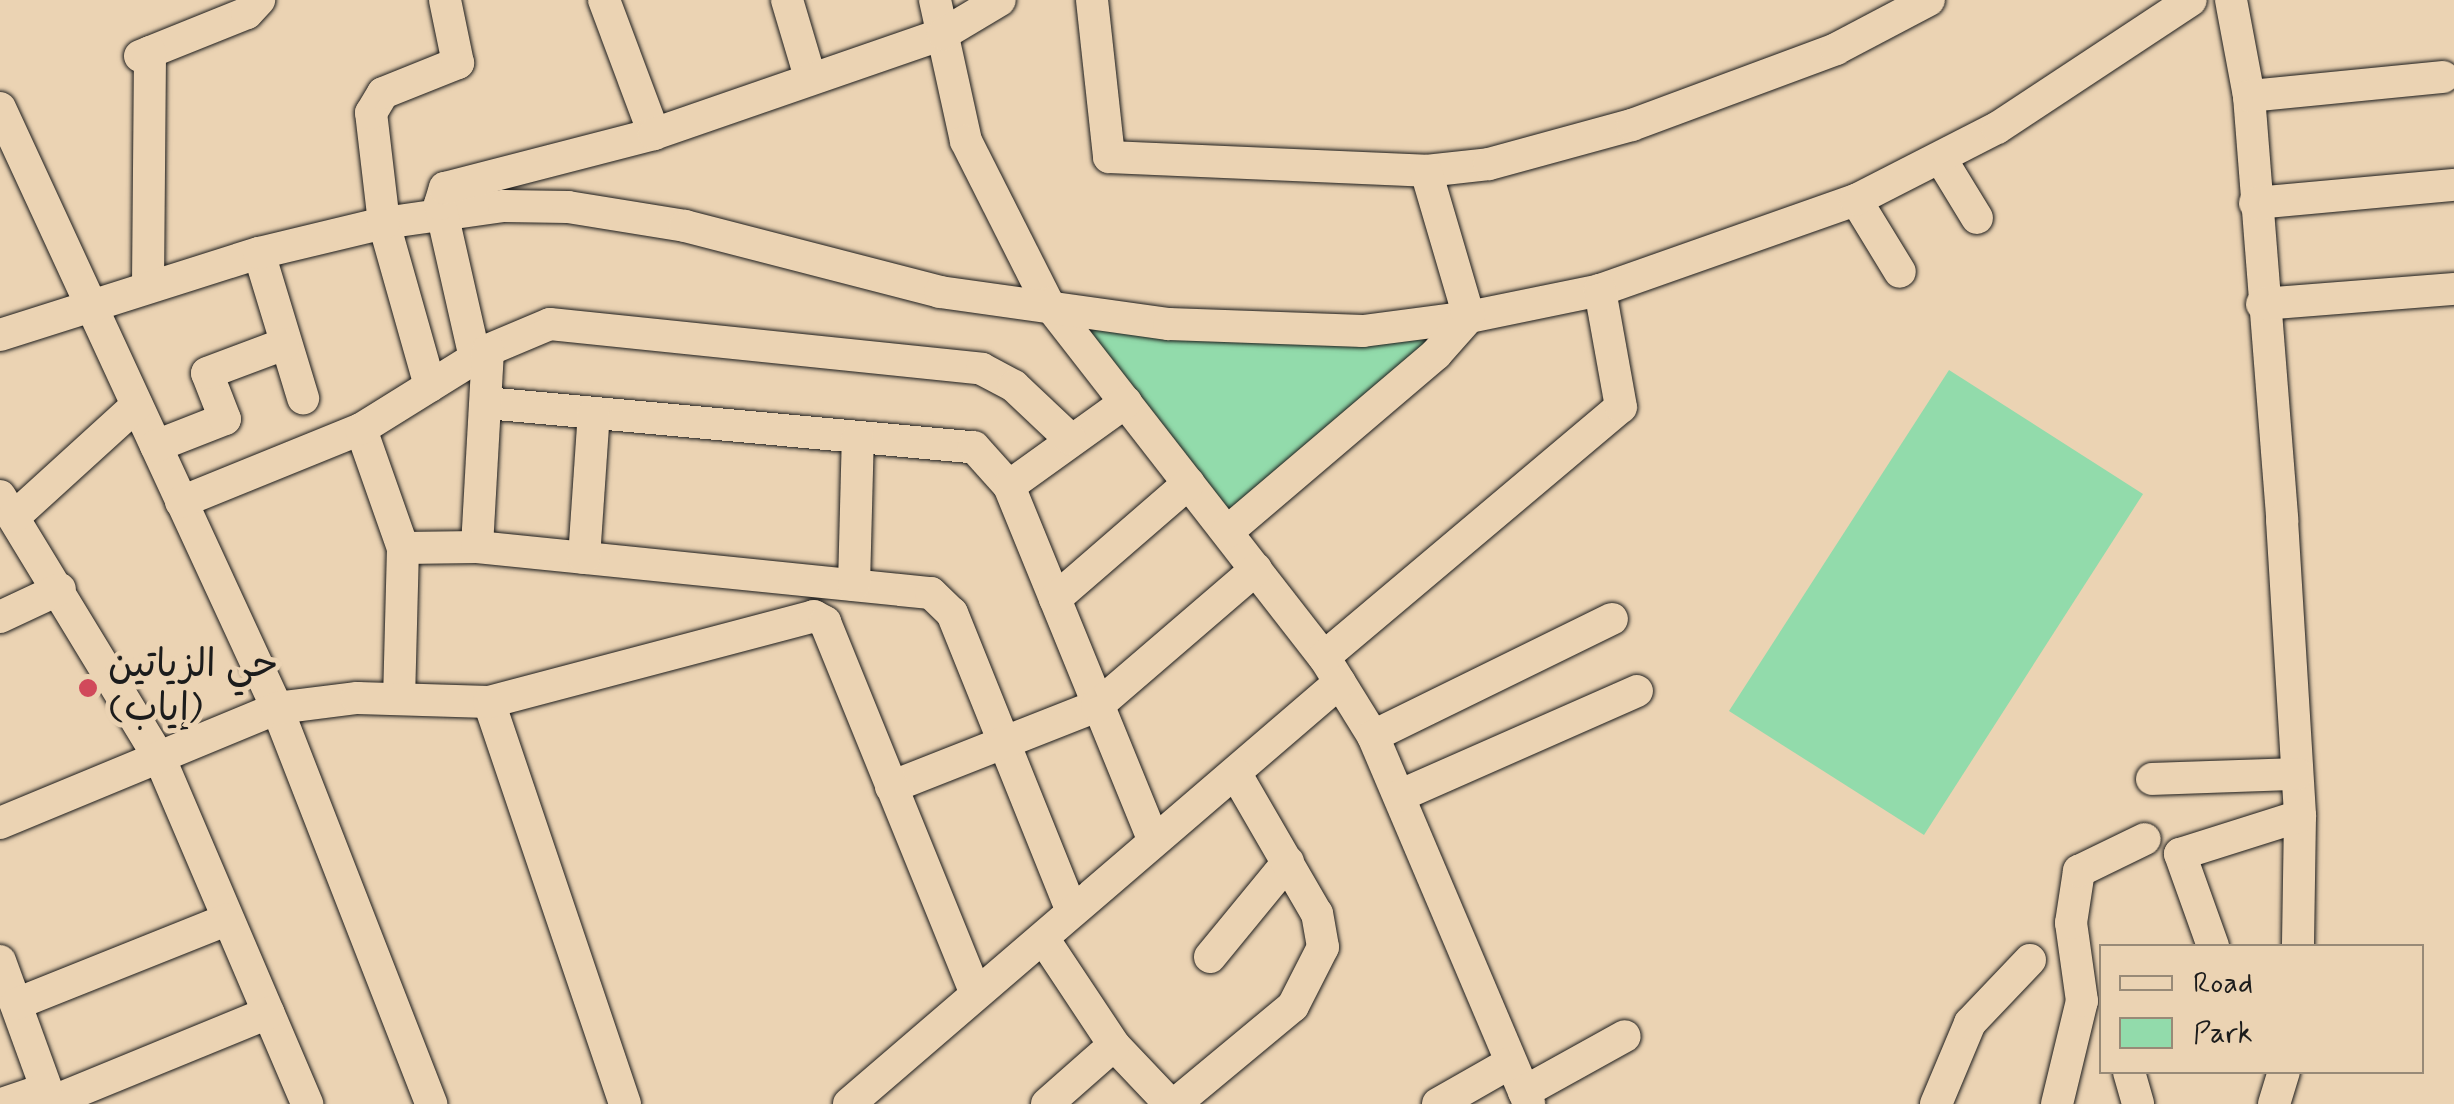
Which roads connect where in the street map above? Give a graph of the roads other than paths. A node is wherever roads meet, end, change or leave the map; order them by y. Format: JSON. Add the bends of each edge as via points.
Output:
{"nodes":[{"id":1,"x":259,"y":0,"type":"edge"},
{"id":2,"x":445,"y":0,"type":"edge"},
{"id":3,"x":604,"y":0,"type":"edge"},
{"id":4,"x":787,"y":0,"type":"edge"},
{"id":5,"x":935,"y":0,"type":"edge"},
{"id":6,"x":1000,"y":0,"type":"edge"},
{"id":7,"x":1092,"y":0,"type":"edge"},
{"id":8,"x":1929,"y":0,"type":"edge"},
{"id":9,"x":2192,"y":0,"type":"edge"},
{"id":10,"x":2238,"y":1,"type":"edge"},
{"id":11,"x":943,"y":34,"type":"junction"},
{"id":12,"x":2443,"y":76,"type":"dead end"},
{"id":13,"x":810,"y":77,"type":"junction"},
{"id":14,"x":2249,"y":96,"type":"junction"},
{"id":15,"x":0,"y":108,"type":"edge"},
{"id":16,"x":654,"y":134,"type":"junction"},
{"id":17,"x":1941,"y":159,"type":"junction"},
{"id":18,"x":1426,"y":171,"type":"junction"},
{"id":19,"x":2454,"y":184,"type":"edge"},
{"id":20,"x":1856,"y":200,"type":"junction"},
{"id":21,"x":2254,"y":203,"type":"junction"},
{"id":22,"x":442,"y":214,"type":"junction"},
{"id":23,"x":1976,"y":218,"type":"dead end"},
{"id":24,"x":384,"y":223,"type":"junction"},
{"id":25,"x":259,"y":254,"type":"junction"},
{"id":26,"x":1900,"y":272,"type":"dead end"},
{"id":27,"x":148,"y":284,"type":"junction"},
{"id":28,"x":2454,"y":288,"type":"edge"},
{"id":29,"x":1600,"y":290,"type":"junction"},
{"id":30,"x":1048,"y":303,"type":"junction"},
{"id":31,"x":2262,"y":304,"type":"junction"},
{"id":32,"x":88,"y":306,"type":"junction"},
{"id":33,"x":1469,"y":317,"type":"junction"},
{"id":34,"x":0,"y":335,"type":"edge"},
{"id":35,"x":284,"y":344,"type":"junction"},
{"id":36,"x":481,"y":354,"type":"junction"},
{"id":37,"x":430,"y":386,"type":"junction"},
{"id":38,"x":304,"y":398,"type":"dead end"},
{"id":39,"x":1126,"y":402,"type":"junction"},
{"id":40,"x":486,"y":403,"type":"junction"},
{"id":41,"x":138,"y":405,"type":"junction"},
{"id":42,"x":594,"y":413,"type":"junction"},
{"id":43,"x":360,"y":429,"type":"junction"},
{"id":44,"x":858,"y":437,"type":"junction"},
{"id":45,"x":1070,"y":439,"type":"junction"},
{"id":46,"x":156,"y":446,"type":"junction"},
{"id":47,"x":1189,"y":483,"type":"junction"},
{"id":48,"x":1009,"y":486,"type":"junction"},
{"id":49,"x":181,"y":502,"type":"junction"},
{"id":50,"x":7,"y":506,"type":"edge"},
{"id":51,"x":1227,"y":532,"type":"junction"},
{"id":52,"x":477,"y":547,"type":"junction"},
{"id":53,"x":403,"y":548,"type":"junction"},
{"id":54,"x":584,"y":558,"type":"junction"},
{"id":55,"x":1256,"y":570,"type":"junction"},
{"id":56,"x":851,"y":585,"type":"junction"},
{"id":57,"x":60,"y":589,"type":"junction"},
{"id":58,"x":1054,"y":600,"type":"junction"},
{"id":59,"x":0,"y":617,"type":"edge"},
{"id":60,"x":821,"y":618,"type":"junction"},
{"id":61,"x":1612,"y":619,"type":"dead end"},
{"id":62,"x":1331,"y":670,"type":"junction"},
{"id":63,"x":1637,"y":692,"type":"dead end"},
{"id":64,"x":399,"y":698,"type":"junction"},
{"id":65,"x":489,"y":702,"type":"junction"},
{"id":66,"x":1098,"y":706,"type":"junction"},
{"id":67,"x":278,"y":708,"type":"junction"},
{"id":68,"x":1373,"y":736,"type":"junction"},
{"id":69,"x":1001,"y":740,"type":"junction"},
{"id":70,"x":161,"y":761,"type":"junction"},
{"id":71,"x":1236,"y":774,"type":"junction"},
{"id":72,"x":2297,"y":774,"type":"junction"},
{"id":73,"x":2152,"y":779,"type":"dead end"},
{"id":74,"x":890,"y":787,"type":"junction"},
{"id":75,"x":1399,"y":796,"type":"junction"},
{"id":76,"x":2300,"y":816,"type":"junction"},
{"id":77,"x":0,"y":823,"type":"edge"},
{"id":78,"x":2145,"y":840,"type":"dead end"},
{"id":79,"x":1154,"y":841,"type":"junction"},
{"id":80,"x":1288,"y":862,"type":"junction"},
{"id":81,"x":1072,"y":910,"type":"junction"},
{"id":82,"x":228,"y":920,"type":"junction"},
{"id":83,"x":1043,"y":938,"type":"junction"},
{"id":84,"x":2212,"y":944,"type":"edge"},
{"id":85,"x":2298,"y":944,"type":"edge"},
{"id":86,"x":1210,"y":957,"type":"dead end"},
{"id":87,"x":2030,"y":960,"type":"dead end"},
{"id":88,"x":6,"y":985,"type":"edge"},
{"id":89,"x":976,"y":994,"type":"junction"},
{"id":90,"x":268,"y":1013,"type":"junction"},
{"id":91,"x":1625,"y":1036,"type":"dead end"},
{"id":92,"x":1114,"y":1044,"type":"junction"},
{"id":93,"x":2130,"y":1074,"type":"edge"},
{"id":94,"x":1521,"y":1086,"type":"edge"},
{"id":95,"x":50,"y":1098,"type":"edge"},
{"id":96,"x":2,"y":1104,"type":"edge"},
{"id":97,"x":308,"y":1104,"type":"edge"},
{"id":98,"x":431,"y":1104,"type":"edge"},
{"id":99,"x":625,"y":1104,"type":"edge"},
{"id":100,"x":849,"y":1104,"type":"edge"},
{"id":101,"x":1047,"y":1104,"type":"edge"},
{"id":102,"x":1172,"y":1104,"type":"edge"},
{"id":103,"x":1438,"y":1104,"type":"edge"},
{"id":104,"x":1936,"y":1104,"type":"edge"},
{"id":105,"x":2056,"y":1104,"type":"edge"},
{"id":106,"x":2138,"y":1104,"type":"edge"}],
"edges":[{"from":1,"to":27,"type":"street","via":[[247,13],[145,54]]},
{"from":2,"to":24,"type":"street","via":[[458,64],[374,98]]},
{"from":3,"to":16,"type":"street"},
{"from":4,"to":13,"type":"street"},
{"from":5,"to":11,"type":"street"},
{"from":6,"to":11,"type":"street"},
{"from":7,"to":18,"type":"street","via":[[1109,157]]},
{"from":8,"to":18,"type":"street","via":[[1836,49],[1632,124],[1488,164]]},
{"from":9,"to":17,"type":"street"},
{"from":10,"to":14,"type":"street"},
{"from":11,"to":13,"type":"street"},
{"from":11,"to":30,"type":"street","via":[[966,142]]},
{"from":12,"to":14,"type":"street"},
{"from":13,"to":16,"type":"street"},
{"from":14,"to":21,"type":"street"},
{"from":15,"to":32,"type":"street"},
{"from":16,"to":22,"type":"street","via":[[458,183],[441,194]]},
{"from":17,"to":20,"type":"street"},
{"from":17,"to":23,"type":"street"},
{"from":18,"to":33,"type":"street"},
{"from":19,"to":21,"type":"street"},
{"from":20,"to":26,"type":"street"},
{"from":20,"to":29,"type":"street"},
{"from":21,"to":31,"type":"street"},
{"from":22,"to":24,"type":"street"},
{"from":22,"to":30,"type":"street","via":[[568,207],[685,226],[940,292]]},
{"from":22,"to":36,"type":"street"},
{"from":24,"to":25,"type":"street"},
{"from":24,"to":37,"type":"street"},
{"from":25,"to":27,"type":"street"},
{"from":25,"to":35,"type":"street"},
{"from":27,"to":32,"type":"street"},
{"from":28,"to":31,"type":"street"},
{"from":29,"to":33,"type":"street"},
{"from":29,"to":62,"type":"street","via":[[1621,407]]},
{"from":30,"to":33,"type":"street","via":[[1270,332],[1362,331]]},
{"from":30,"to":39,"type":"street"},
{"from":31,"to":72,"type":"street"},
{"from":32,"to":34,"type":"street"},
{"from":32,"to":41,"type":"street"},
{"from":33,"to":51,"type":"street","via":[[1436,354]]},
{"from":35,"to":38,"type":"street"},
{"from":35,"to":46,"type":"street","via":[[207,374],[225,419]]},
{"from":36,"to":37,"type":"street"},
{"from":36,"to":40,"type":"street"},
{"from":36,"to":45,"type":"street","via":[[550,324],[944,362],[1014,386]]},
{"from":37,"to":43,"type":"street"},
{"from":39,"to":45,"type":"street"},
{"from":39,"to":47,"type":"street"},
{"from":40,"to":42,"type":"street"},
{"from":40,"to":52,"type":"street"},
{"from":41,"to":46,"type":"street"},
{"from":41,"to":50,"type":"street"},
{"from":42,"to":44,"type":"street"},
{"from":42,"to":54,"type":"street"},
{"from":43,"to":49,"type":"street"},
{"from":43,"to":53,"type":"street"},
{"from":44,"to":48,"type":"street","via":[[974,447]]},
{"from":44,"to":56,"type":"street"},
{"from":45,"to":48,"type":"street"},
{"from":46,"to":49,"type":"street"},
{"from":47,"to":51,"type":"street"},
{"from":47,"to":58,"type":"street"},
{"from":48,"to":58,"type":"street"},
{"from":49,"to":67,"type":"street"},
{"from":50,"to":57,"type":"street"},
{"from":51,"to":55,"type":"street"},
{"from":52,"to":53,"type":"street"},
{"from":52,"to":54,"type":"street"},
{"from":53,"to":64,"type":"street"},
{"from":54,"to":56,"type":"street"},
{"from":55,"to":62,"type":"street"},
{"from":55,"to":66,"type":"street"},
{"from":56,"to":60,"type":"street","via":[[848,606]]},
{"from":56,"to":69,"type":"street","via":[[931,593],[943,601]]},
{"from":57,"to":59,"type":"street"},
{"from":57,"to":70,"type":"street"},
{"from":58,"to":66,"type":"street"},
{"from":60,"to":65,"type":"street","via":[[783,620]]},
{"from":60,"to":74,"type":"street"},
{"from":61,"to":68,"type":"street"},
{"from":62,"to":68,"type":"street"},
{"from":62,"to":71,"type":"street"},
{"from":63,"to":75,"type":"street"},
{"from":64,"to":65,"type":"street"},
{"from":64,"to":67,"type":"street"},
{"from":65,"to":99,"type":"street"},
{"from":66,"to":69,"type":"street"},
{"from":66,"to":79,"type":"street"},
{"from":67,"to":70,"type":"street"},
{"from":67,"to":98,"type":"street"},
{"from":68,"to":75,"type":"street"},
{"from":69,"to":74,"type":"street"},
{"from":69,"to":81,"type":"street"},
{"from":70,"to":77,"type":"street"},
{"from":70,"to":82,"type":"street"},
{"from":71,"to":79,"type":"street"},
{"from":71,"to":80,"type":"street"},
{"from":72,"to":73,"type":"street"},
{"from":72,"to":76,"type":"street"},
{"from":74,"to":89,"type":"street"},
{"from":75,"to":94,"type":"street"},
{"from":76,"to":84,"type":"street","via":[[2180,854]]},
{"from":76,"to":85,"type":"street"},
{"from":78,"to":105,"type":"street","via":[[2079,872],[2071,923],[2082,1001]]},
{"from":79,"to":81,"type":"street"},
{"from":80,"to":86,"type":"street"},
{"from":80,"to":102,"type":"street","via":[[1323,929],[1313,977],[1293,1006]]},
{"from":81,"to":83,"type":"street"},
{"from":82,"to":88,"type":"street"},
{"from":82,"to":90,"type":"street"},
{"from":83,"to":89,"type":"street"},
{"from":83,"to":92,"type":"street"},
{"from":87,"to":104,"type":"street","via":[[1970,1023]]},
{"from":88,"to":95,"type":"street"},
{"from":89,"to":100,"type":"street"},
{"from":90,"to":95,"type":"street"},
{"from":90,"to":97,"type":"street"},
{"from":91,"to":94,"type":"street"},
{"from":92,"to":101,"type":"street"},
{"from":92,"to":102,"type":"street"},
{"from":93,"to":106,"type":"street"},
{"from":94,"to":103,"type":"street"},
{"from":95,"to":96,"type":"street"}]}
